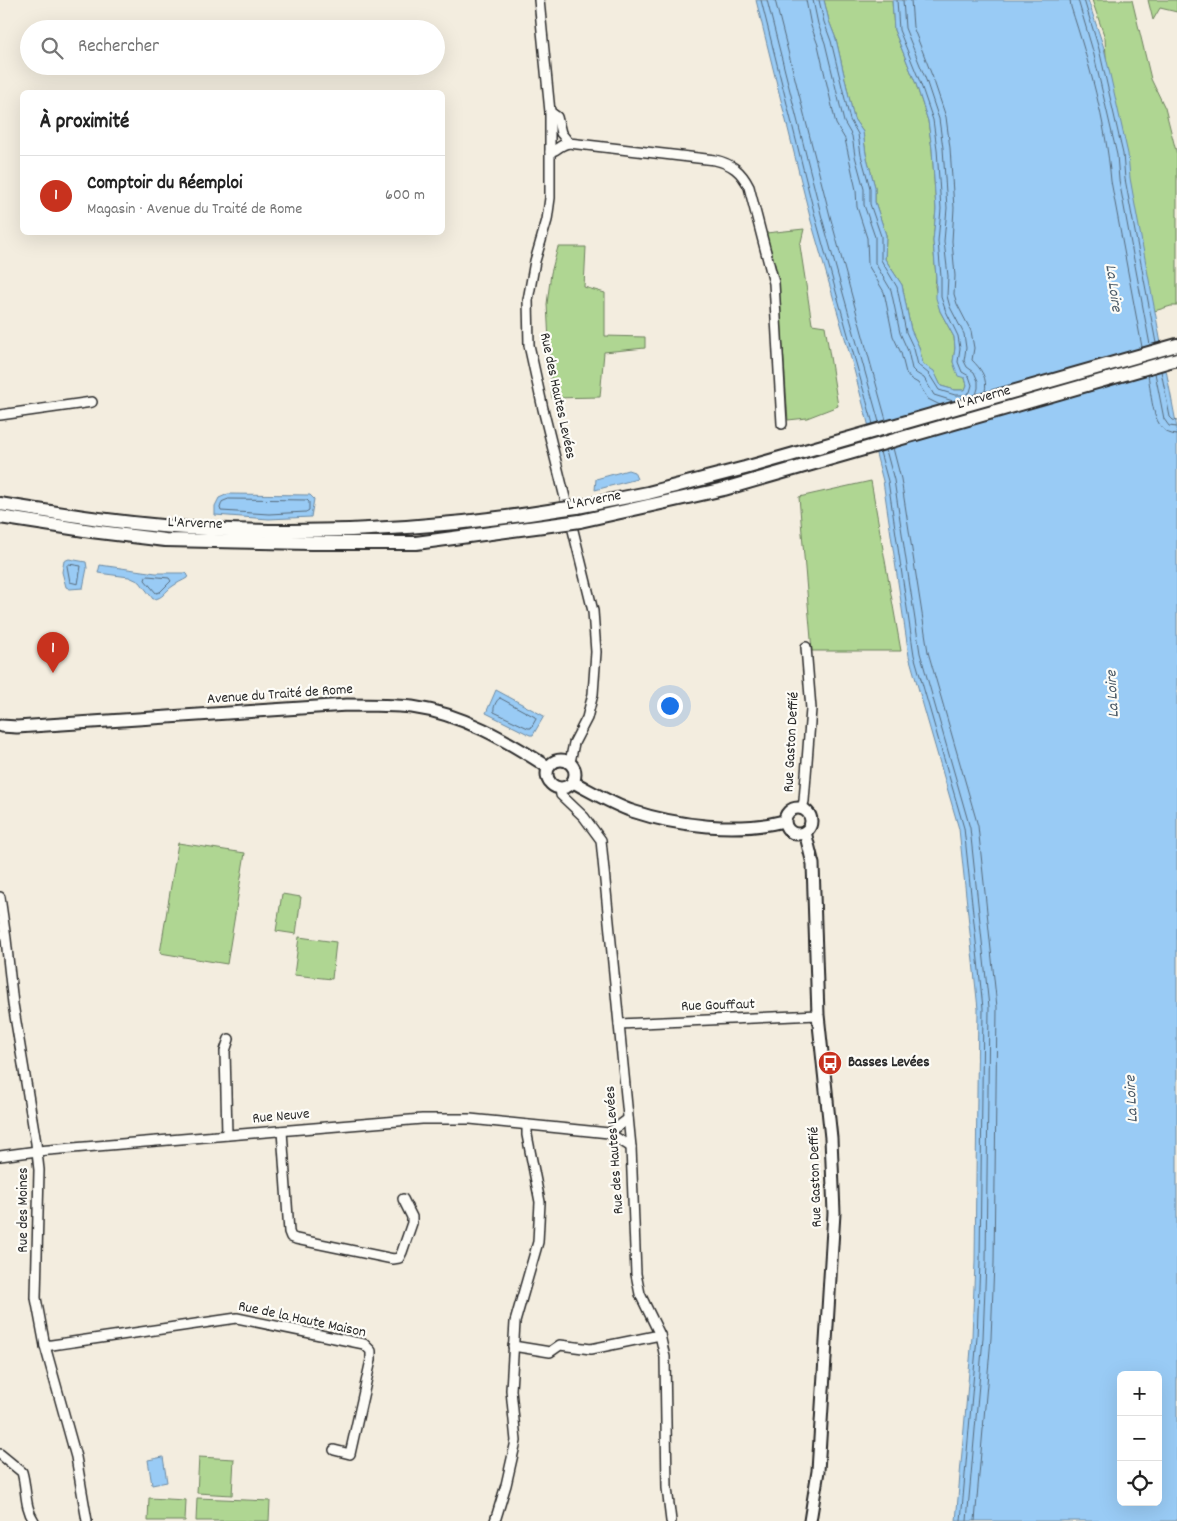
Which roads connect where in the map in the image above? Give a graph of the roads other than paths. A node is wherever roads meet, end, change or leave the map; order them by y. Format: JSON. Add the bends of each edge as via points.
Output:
{"nodes":[{"id":1,"x":534,"y":0,"type":"edge"},
{"id":2,"x":539,"y":0,"type":"edge"},
{"id":3,"x":542,"y":18,"type":"junction"},
{"id":4,"x":550,"y":112,"type":"junction"},
{"id":5,"x":569,"y":143,"type":"junction"},
{"id":6,"x":550,"y":152,"type":"junction"},
{"id":7,"x":1177,"y":345,"type":"edge"},
{"id":8,"x":1177,"y":359,"type":"edge"},
{"id":9,"x":92,"y":402,"type":"dead end"},
{"id":10,"x":0,"y":415,"type":"edge"},
{"id":11,"x":782,"y":424,"type":"dead end"},
{"id":12,"x":0,"y":504,"type":"edge"},
{"id":13,"x":0,"y":517,"type":"edge"},
{"id":14,"x":806,"y":647,"type":"dead end"},
{"id":15,"x":0,"y":727,"type":"edge"},
{"id":16,"x":570,"y":762,"type":"junction"},
{"id":17,"x":548,"y":767,"type":"junction"},
{"id":18,"x":573,"y":782,"type":"junction"},
{"id":19,"x":560,"y":788,"type":"junction"},
{"id":20,"x":802,"y":808,"type":"junction"},
{"id":21,"x":784,"y":821,"type":"junction"},
{"id":22,"x":805,"y":832,"type":"junction"},
{"id":23,"x":0,"y":897,"type":"edge"},
{"id":24,"x":818,"y":1015,"type":"junction"},
{"id":25,"x":618,"y":1024,"type":"junction"},
{"id":26,"x":229,"y":1039,"type":"dead end"},
{"id":27,"x":628,"y":1119,"type":"junction"},
{"id":28,"x":526,"y":1125,"type":"junction"},
{"id":29,"x":282,"y":1131,"type":"junction"},
{"id":30,"x":609,"y":1133,"type":"junction"},
{"id":31,"x":227,"y":1135,"type":"junction"},
{"id":32,"x":631,"y":1147,"type":"junction"},
{"id":33,"x":37,"y":1151,"type":"junction"},
{"id":34,"x":0,"y":1156,"type":"edge"},
{"id":35,"x":403,"y":1199,"type":"dead end"},
{"id":36,"x":660,"y":1335,"type":"junction"},
{"id":37,"x":45,"y":1346,"type":"junction"},
{"id":38,"x":513,"y":1346,"type":"junction"},
{"id":39,"x":334,"y":1450,"type":"dead end"},
{"id":40,"x":0,"y":1454,"type":"edge"},
{"id":41,"x":34,"y":1521,"type":"edge"},
{"id":42,"x":87,"y":1521,"type":"edge"},
{"id":43,"x":495,"y":1521,"type":"edge"},
{"id":44,"x":671,"y":1521,"type":"edge"},
{"id":45,"x":810,"y":1521,"type":"edge"}],
"edges":[{"from":1,"to":3,"type":"street","via":[[537,13]]},
{"from":2,"to":3,"type":"street","name":"Rue des Hautes Levées"},
{"from":3,"to":4,"type":"street","name":"Rue des Hautes Levées"},
{"from":4,"to":5,"type":"street","via":[[557,117],[561,133]]},
{"from":4,"to":6,"type":"street","name":"Rue des Hautes Levées"},
{"from":5,"to":6,"type":"street"},
{"from":5,"to":11,"type":"street","via":[[715,160],[742,174],[749,186],[774,283]]},
{"from":6,"to":16,"type":"street","name":"Rue des Hautes Levées","via":[[549,209],[528,300],[529,345],[593,611],[596,652],[593,694]]},
{"from":7,"to":12,"type":"highway","name":"L'Arverne","bridge":true,"via":[[704,479],[577,507],[494,519],[311,531],[206,529],[92,519]]},
{"from":8,"to":13,"type":"highway","name":"L'Arverne","bridge":true,"via":[[707,493],[566,523],[416,543],[311,543],[165,540]]},
{"from":9,"to":10,"type":"street"},
{"from":14,"to":20,"type":"street","name":"Rue Gaston Deffié","via":[[811,709]]},
{"from":15,"to":17,"type":"main road","name":"Avenue du Traité de Rome","via":[[347,704],[413,707],[462,720],[491,732]]},
{"from":16,"to":17,"type":"main road","via":[[558,760]]},
{"from":16,"to":18,"type":"main road","via":[[576,774]]},
{"from":17,"to":19,"type":"main road","via":[[548,781]]},
{"from":18,"to":19,"type":"main road"},
{"from":18,"to":21,"type":"main road","via":[[631,811],[672,821],[749,828]]},
{"from":19,"to":25,"type":"street","name":"Rue des Hautes Levées","via":[[561,795],[584,817],[601,840]]},
{"from":20,"to":21,"type":"main road","via":[[790,810]]},
{"from":20,"to":22,"type":"main road","via":[[811,818]]},
{"from":21,"to":22,"type":"main road","via":[[792,833]]},
{"from":22,"to":24,"type":"main road","name":"Rue Gaston Deffié","via":[[813,864]]},
{"from":23,"to":33,"type":"street","name":"Rue des Moines","via":[[12,1004]]},
{"from":24,"to":25,"type":"street","name":"Rue Gouffaut"},
{"from":24,"to":45,"type":"main road","name":"Rue Gaston Deffié","via":[[831,1138],[834,1213],[818,1471]]},
{"from":25,"to":27,"type":"street","name":"Rue des Hautes Levées"},
{"from":26,"to":31,"type":"street","via":[[225,1051]]},
{"from":27,"to":30,"type":"street"},
{"from":27,"to":32,"type":"street","name":"Rue des Hautes Levées"},
{"from":28,"to":29,"type":"street","name":"Rue Neuve","via":[[470,1118],[422,1119]]},
{"from":28,"to":30,"type":"street","name":"Rue Neuve"},
{"from":28,"to":38,"type":"street","via":[[540,1202],[538,1242],[515,1322]]},
{"from":29,"to":31,"type":"street","name":"Rue Neuve"},
{"from":29,"to":35,"type":"street","via":[[291,1237],[399,1258],[412,1223]]},
{"from":30,"to":32,"type":"street"},
{"from":31,"to":33,"type":"street","name":"Rue Neuve"},
{"from":32,"to":36,"type":"street","name":"Rue des Hautes Levées","via":[[636,1274],[640,1294]]},
{"from":33,"to":34,"type":"street","name":"Rue Neuve"},
{"from":33,"to":37,"type":"street","name":"Rue des Moines","via":[[40,1189],[36,1298]]},
{"from":36,"to":38,"type":"street","via":[[590,1349],[560,1345],[550,1352]]},
{"from":36,"to":44,"type":"street","name":"Rue des Hautes Levées","via":[[665,1357],[667,1488]]},
{"from":37,"to":39,"type":"street","name":"Rue de la Haute Maison","via":[[237,1318],[364,1344],[371,1351],[371,1360],[350,1454]]},
{"from":37,"to":42,"type":"street","name":"Rue des Moines","via":[[76,1457]]},
{"from":38,"to":43,"type":"street","via":[[511,1390],[516,1441]]},
{"from":40,"to":41,"type":"street","via":[[22,1472],[26,1503]]}]}
